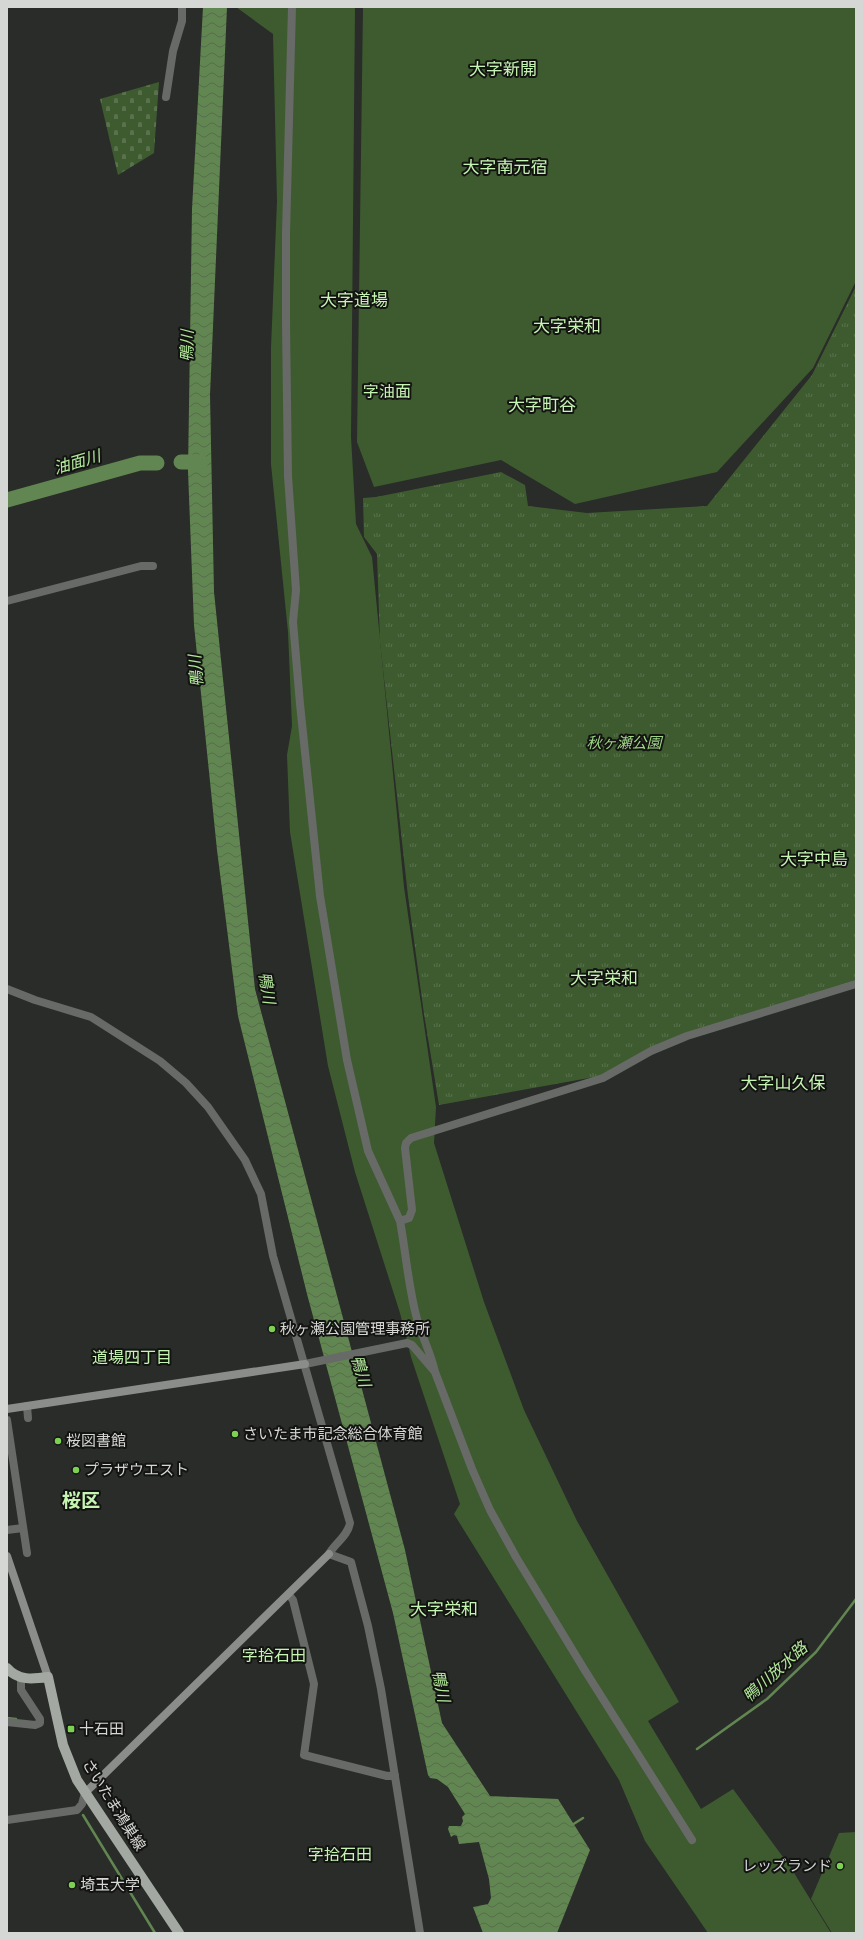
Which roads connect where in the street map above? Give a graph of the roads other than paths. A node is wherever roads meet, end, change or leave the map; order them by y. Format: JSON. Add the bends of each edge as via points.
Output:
{"nodes":[{"id":1,"x":182,"y":7,"type":"edge"},
{"id":2,"x":292,"y":7,"type":"edge"},
{"id":3,"x":166,"y":97,"type":"dead end"},
{"id":4,"x":153,"y":566,"type":"dead end"},
{"id":5,"x":7,"y":601,"type":"edge"},
{"id":6,"x":856,"y":984,"type":"edge"},
{"id":7,"x":7,"y":989,"type":"edge"},
{"id":8,"x":400,"y":1221,"type":"junction"},
{"id":9,"x":306,"y":1363,"type":"junction"},
{"id":10,"x":435,"y":1372,"type":"junction"},
{"id":11,"x":27,"y":1406,"type":"junction"},
{"id":12,"x":7,"y":1409,"type":"edge"},
{"id":13,"x":28,"y":1418,"type":"dead end"},
{"id":14,"x":7,"y":1420,"type":"edge"},
{"id":15,"x":23,"y":1528,"type":"junction"},
{"id":16,"x":7,"y":1530,"type":"edge"},
{"id":17,"x":27,"y":1553,"type":"dead end"},
{"id":18,"x":329,"y":1554,"type":"junction"},
{"id":19,"x":7,"y":1556,"type":"edge"},
{"id":20,"x":289,"y":1594,"type":"junction"},
{"id":21,"x":7,"y":1668,"type":"edge"},
{"id":22,"x":21,"y":1677,"type":"junction"},
{"id":23,"x":48,"y":1677,"type":"junction"},
{"id":24,"x":7,"y":1722,"type":"edge"},
{"id":25,"x":395,"y":1775,"type":"junction"},
{"id":26,"x":85,"y":1793,"type":"junction"},
{"id":27,"x":7,"y":1820,"type":"edge"},
{"id":28,"x":692,"y":1840,"type":"dead end"},
{"id":29,"x":179,"y":1933,"type":"edge"},
{"id":30,"x":420,"y":1933,"type":"edge"}],
"edges":[{"from":1,"to":3,"type":"street","via":[[182,21],[173,51]]},
{"from":2,"to":8,"type":"street","via":[[286,324],[288,476],[300,704],[320,896],[347,1060],[368,1151]]},
{"from":4,"to":5,"type":"street","via":[[141,566]]},
{"from":6,"to":8,"type":"street","via":[[687,1036],[651,1051],[603,1078],[412,1138],[406,1143],[405,1148],[412,1210],[409,1218]]},
{"from":7,"to":9,"type":"street","via":[[108,1026],[160,1061],[186,1083],[208,1107],[245,1160],[260,1194],[273,1256]]},
{"from":8,"to":10,"type":"street","via":[[406,1268],[415,1308]]},
{"from":9,"to":10,"type":"street","via":[[400,1344],[412,1345]]},
{"from":9,"to":11,"type":"street"},
{"from":9,"to":18,"type":"street","via":[[350,1523],[349,1529],[332,1547]]},
{"from":10,"to":28,"type":"street","via":[[472,1469],[506,1539],[580,1664]]},
{"from":11,"to":12,"type":"street"},
{"from":11,"to":13,"type":"street"},
{"from":14,"to":15,"type":"street"},
{"from":15,"to":16,"type":"street"},
{"from":15,"to":17,"type":"street"},
{"from":18,"to":20,"type":"street"},
{"from":18,"to":25,"type":"street","via":[[351,1562],[377,1668]]},
{"from":19,"to":23,"type":"street"},
{"from":20,"to":25,"type":"street","via":[[293,1600],[314,1684],[304,1756],[387,1776]]},
{"from":20,"to":26,"type":"street"},
{"from":21,"to":22,"type":"main road"},
{"from":22,"to":23,"type":"main road"},
{"from":22,"to":24,"type":"street","via":[[21,1690],[40,1723],[35,1725]]},
{"from":23,"to":26,"type":"main road","name":"さいたま鴻巣線","via":[[63,1745]]},
{"from":25,"to":30,"type":"street"},
{"from":26,"to":27,"type":"street","via":[[77,1810]]},
{"from":26,"to":29,"type":"main road","name":"さいたま鴻巣線"}]}
